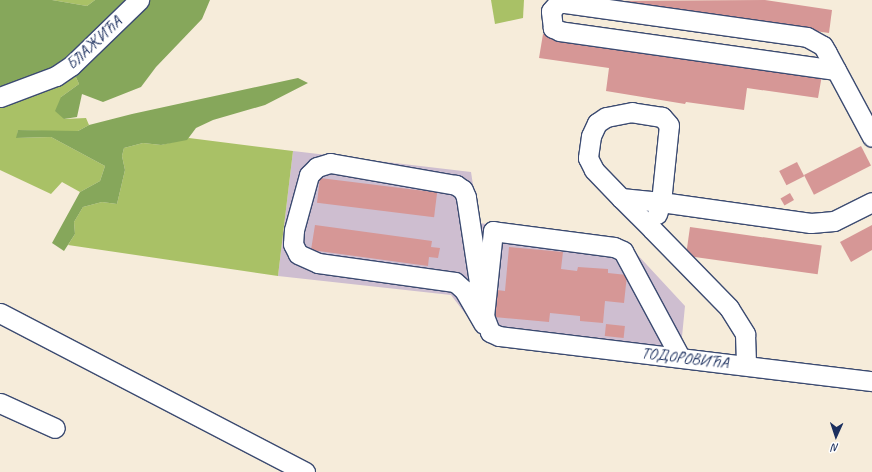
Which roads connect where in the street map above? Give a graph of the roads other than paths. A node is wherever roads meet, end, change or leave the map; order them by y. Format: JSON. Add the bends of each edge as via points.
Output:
{"nodes":[{"id":1,"x":140,"y":0,"type":"edge"},
{"id":2,"x":687,"y":20,"type":"junction"},
{"id":3,"x":683,"y":48,"type":"junction"},
{"id":4,"x":836,"y":70,"type":"junction"},
{"id":5,"x":0,"y":96,"type":"edge"},
{"id":6,"x":872,"y":137,"type":"edge"},
{"id":7,"x":622,"y":198,"type":"junction"},
{"id":8,"x":661,"y":202,"type":"junction"},
{"id":9,"x":872,"y":202,"type":"edge"},
{"id":10,"x":652,"y":229,"type":"junction"},
{"id":11,"x":0,"y":312,"type":"edge"},
{"id":12,"x":490,"y":326,"type":"junction"},
{"id":13,"x":680,"y":357,"type":"junction"},
{"id":14,"x":746,"y":365,"type":"junction"},
{"id":15,"x":872,"y":381,"type":"edge"},
{"id":16,"x":0,"y":404,"type":"edge"},
{"id":17,"x":55,"y":428,"type":"dead end"},
{"id":18,"x":305,"y":472,"type":"edge"}],
"edges":[{"from":1,"to":5,"type":"street","name":"БЛАЖИЋА","via":[[71,66],[56,76]]},
{"from":2,"to":3,"type":"street"},
{"from":2,"to":3,"type":"street","via":[[565,3],[558,3],[551,11],[553,28],[560,32]]},
{"from":2,"to":4,"type":"street","via":[[807,37],[822,46]]},
{"from":3,"to":4,"type":"street"},
{"from":4,"to":6,"type":"street"},
{"from":7,"to":8,"type":"street"},
{"from":7,"to":8,"type":"street","via":[[594,170],[588,158],[591,136],[597,124],[606,117],[617,113],[648,113],[662,117],[669,125]]},
{"from":7,"to":10,"type":"street"},
{"from":8,"to":9,"type":"street","via":[[811,223],[834,221]]},
{"from":8,"to":10,"type":"street"},
{"from":10,"to":14,"type":"street","via":[[730,308],[745,334]]},
{"from":11,"to":18,"type":"street"},
{"from":12,"to":12,"type":"street","via":[[463,190],[446,181],[330,164],[317,167],[309,174],[294,230],[293,244],[298,254],[318,263],[455,282],[464,290]]},
{"from":12,"to":13,"type":"street","name":"ТОДОРОВИЋА"},
{"from":12,"to":13,"type":"street","via":[[492,231],[614,247],[628,256]]},
{"from":13,"to":14,"type":"street","name":"ТОДОРОВИЋА"},
{"from":14,"to":15,"type":"street","name":"ТОДОРОВИЋА"},
{"from":16,"to":17,"type":"street"}]}
